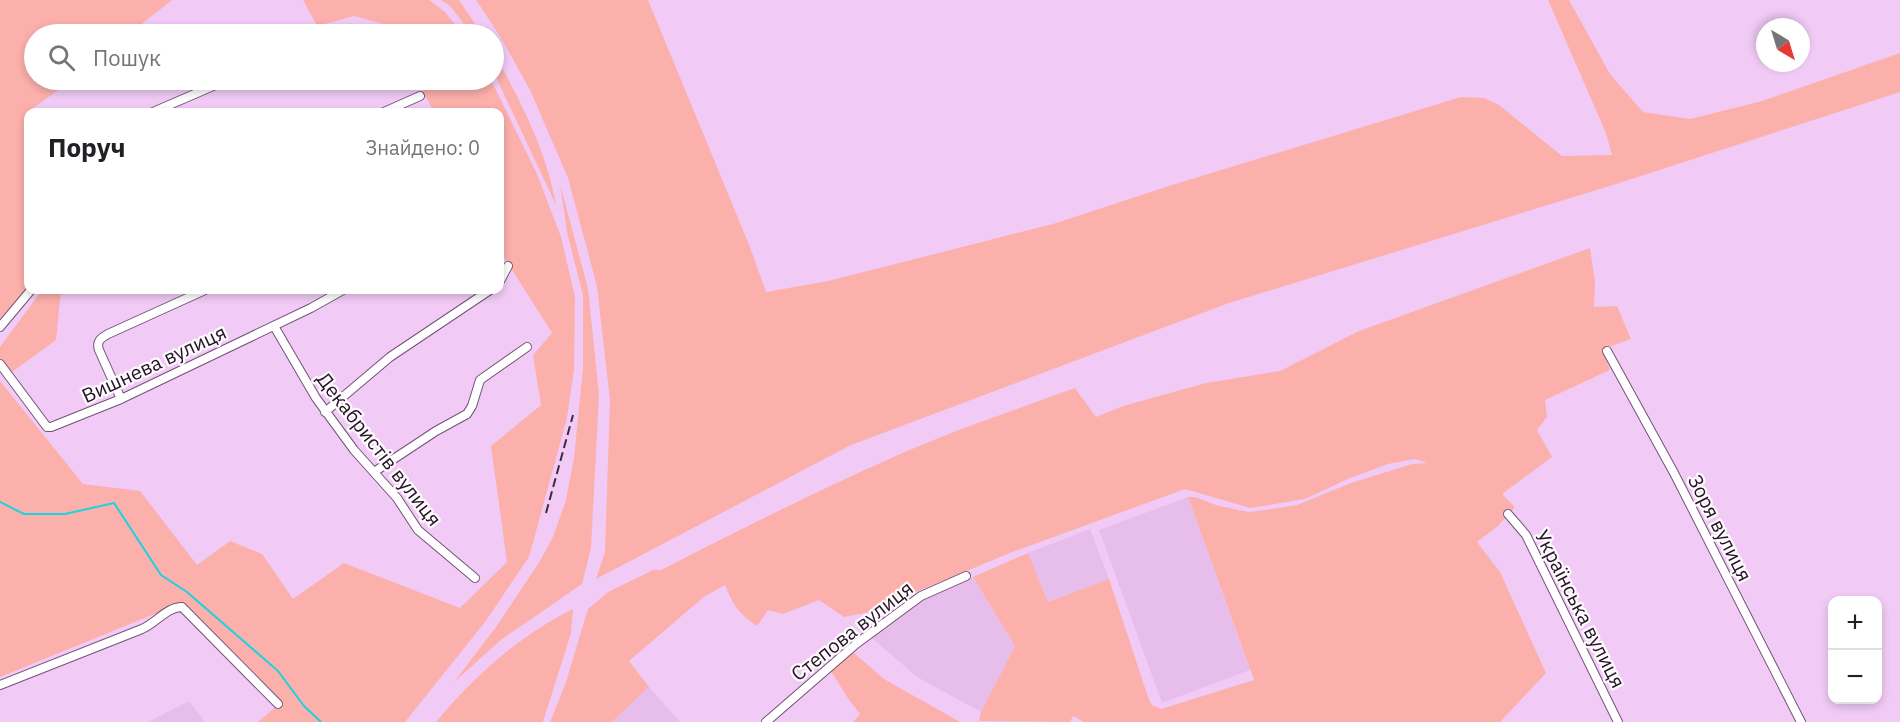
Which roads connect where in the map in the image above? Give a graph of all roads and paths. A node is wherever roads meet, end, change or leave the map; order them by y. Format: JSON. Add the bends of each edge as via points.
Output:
{"nodes":[{"id":1,"x":204,"y":90,"type":"edge"},
{"id":2,"x":420,"y":96,"type":"dead end"},
{"id":3,"x":162,"y":108,"type":"edge"},
{"id":4,"x":393,"y":108,"type":"edge"},
{"id":5,"x":508,"y":267,"type":"dead end"},
{"id":6,"x":504,"y":274,"type":"edge"},
{"id":7,"x":28,"y":294,"type":"edge"},
{"id":8,"x":196,"y":294,"type":"edge"},
{"id":9,"x":336,"y":294,"type":"edge"},
{"id":10,"x":484,"y":294,"type":"edge"},
{"id":11,"x":274,"y":326,"type":"junction"},
{"id":12,"x":0,"y":327,"type":"edge"},
{"id":13,"x":527,"y":347,"type":"dead end"},
{"id":14,"x":1607,"y":351,"type":"dead end"},
{"id":15,"x":0,"y":364,"type":"edge"},
{"id":16,"x":121,"y":399,"type":"junction"},
{"id":17,"x":325,"y":412,"type":"junction"},
{"id":18,"x":374,"y":472,"type":"junction"},
{"id":19,"x":1508,"y":514,"type":"dead end"},
{"id":20,"x":966,"y":576,"type":"dead end"},
{"id":21,"x":475,"y":578,"type":"dead end"},
{"id":22,"x":0,"y":685,"type":"edge"},
{"id":23,"x":278,"y":704,"type":"dead end"},
{"id":24,"x":765,"y":722,"type":"edge"},
{"id":25,"x":1618,"y":722,"type":"edge"},
{"id":26,"x":1801,"y":722,"type":"edge"}],
"edges":[{"from":1,"to":3,"type":"street"},
{"from":2,"to":4,"type":"street"},
{"from":5,"to":6,"type":"street"},
{"from":7,"to":12,"type":"street"},
{"from":8,"to":16,"type":"street","via":[[100,339],[99,350]]},
{"from":9,"to":11,"type":"street","name":"Вишнева вулиця"},
{"from":10,"to":17,"type":"street","via":[[390,357]]},
{"from":11,"to":16,"type":"street","name":"Вишнева вулиця"},
{"from":11,"to":17,"type":"street","name":"Декабристів вулиця"},
{"from":13,"to":18,"type":"street","via":[[480,380],[467,414]]},
{"from":14,"to":26,"type":"street","name":"Зоря вулиця"},
{"from":15,"to":16,"type":"street","name":"Вишнева вулиця","via":[[47,427]]},
{"from":17,"to":18,"type":"street","name":"Декабристів вулиця"},
{"from":18,"to":21,"type":"street","name":"Декабристів вулиця","via":[[424,537]]},
{"from":19,"to":25,"type":"street","name":"Українська вулиця","via":[[1526,535]]},
{"from":20,"to":24,"type":"street","name":"Степова вулиця","via":[[921,596],[856,644]]},
{"from":22,"to":23,"type":"street","via":[[142,629],[182,607]]}]}
